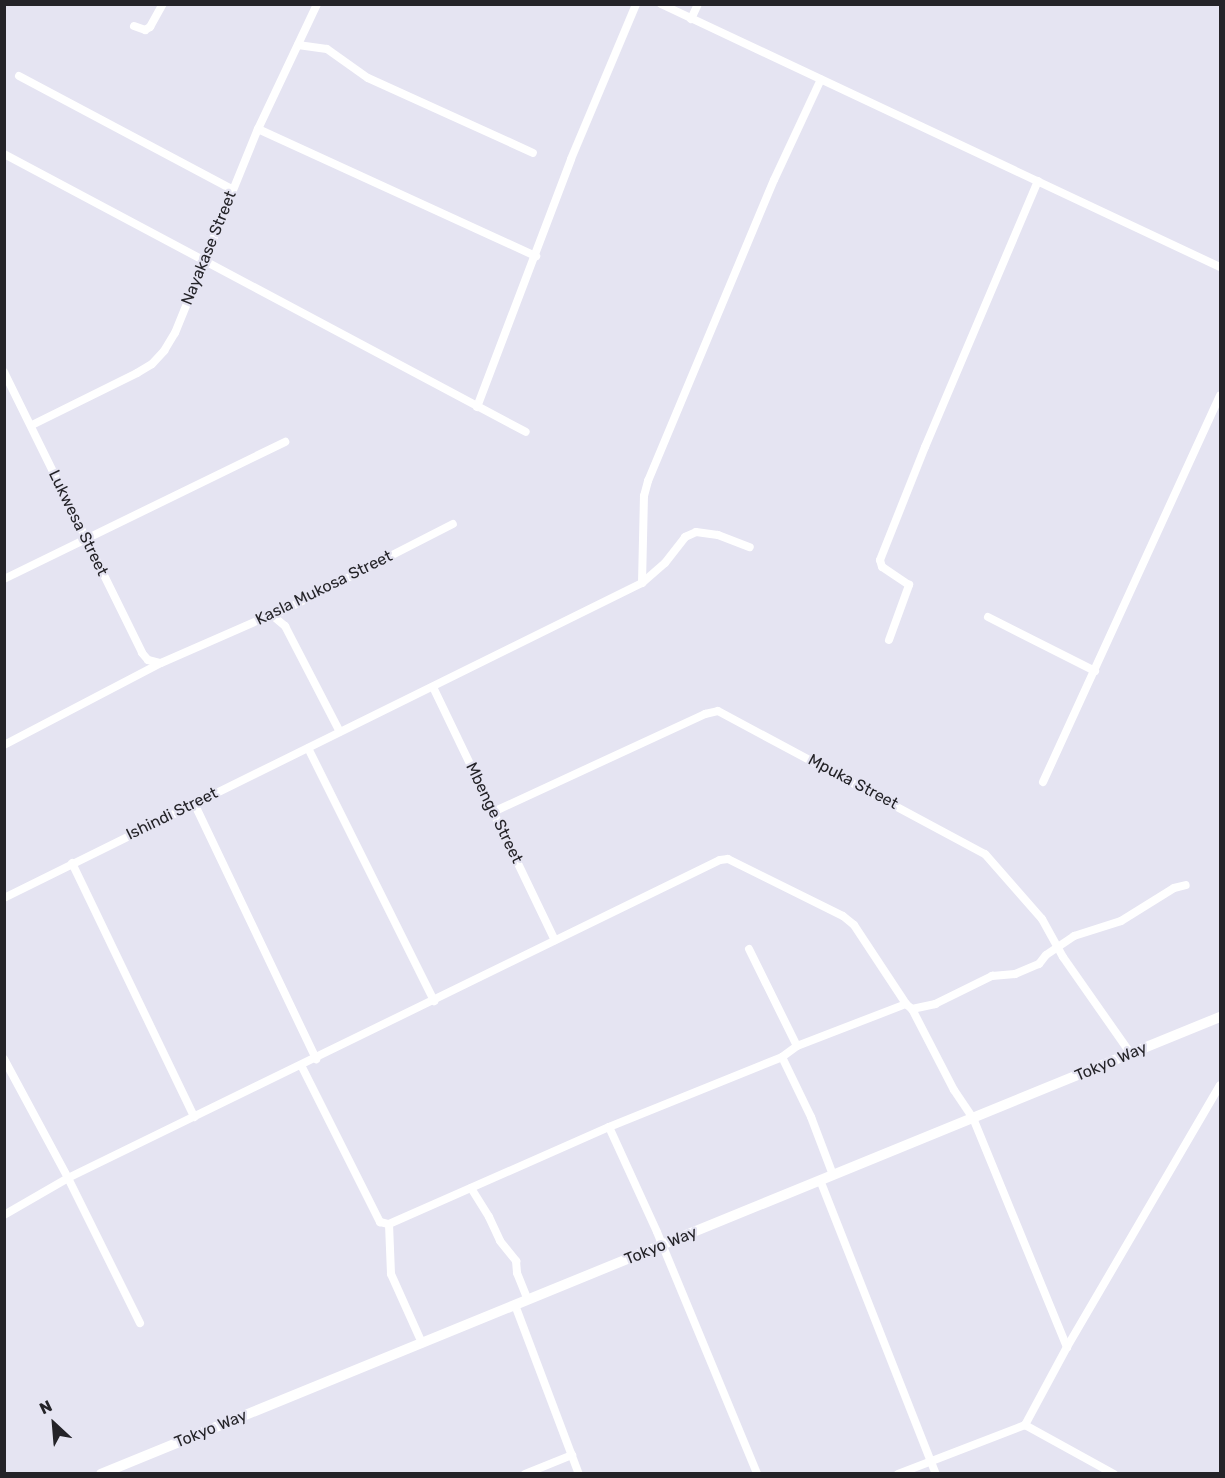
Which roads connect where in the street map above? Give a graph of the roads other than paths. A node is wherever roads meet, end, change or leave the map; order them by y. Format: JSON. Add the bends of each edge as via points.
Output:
{"nodes":[{"id":1,"x":164,"y":4,"type":"edge"},
{"id":2,"x":317,"y":4,"type":"edge"},
{"id":3,"x":636,"y":4,"type":"edge"},
{"id":4,"x":661,"y":4,"type":"edge"},
{"id":5,"x":698,"y":4,"type":"edge"},
{"id":6,"x":691,"y":19,"type":"junction"},
{"id":7,"x":134,"y":26,"type":"dead end"},
{"id":8,"x":298,"y":45,"type":"junction"},
{"id":9,"x":19,"y":76,"type":"dead end"},
{"id":10,"x":821,"y":79,"type":"junction"},
{"id":11,"x":258,"y":129,"type":"junction"},
{"id":12,"x":533,"y":153,"type":"dead end"},
{"id":13,"x":4,"y":154,"type":"edge"},
{"id":14,"x":1038,"y":181,"type":"junction"},
{"id":15,"x":233,"y":190,"type":"junction"},
{"id":16,"x":536,"y":256,"type":"junction"},
{"id":17,"x":205,"y":260,"type":"junction"},
{"id":18,"x":1221,"y":267,"type":"edge"},
{"id":19,"x":4,"y":372,"type":"edge"},
{"id":20,"x":1221,"y":396,"type":"edge"},
{"id":21,"x":477,"y":407,"type":"junction"},
{"id":22,"x":32,"y":425,"type":"junction"},
{"id":23,"x":526,"y":432,"type":"dead end"},
{"id":24,"x":285,"y":442,"type":"dead end"},
{"id":25,"x":453,"y":525,"type":"dead end"},
{"id":26,"x":86,"y":540,"type":"junction"},
{"id":27,"x":750,"y":547,"type":"dead end"},
{"id":28,"x":4,"y":579,"type":"edge"},
{"id":29,"x":642,"y":583,"type":"junction"},
{"id":30,"x":273,"y":616,"type":"junction"},
{"id":31,"x":988,"y":617,"type":"dead end"},
{"id":32,"x":889,"y":640,"type":"dead end"},
{"id":33,"x":161,"y":663,"type":"junction"},
{"id":34,"x":1095,"y":671,"type":"junction"},
{"id":35,"x":433,"y":687,"type":"junction"},
{"id":36,"x":340,"y":732,"type":"junction"},
{"id":37,"x":4,"y":745,"type":"edge"},
{"id":38,"x":308,"y":748,"type":"junction"},
{"id":39,"x":1043,"y":782,"type":"dead end"},
{"id":40,"x":194,"y":804,"type":"junction"},
{"id":41,"x":493,"y":812,"type":"junction"},
{"id":42,"x":72,"y":863,"type":"junction"},
{"id":43,"x":1185,"y":885,"type":"dead end"},
{"id":44,"x":4,"y":898,"type":"edge"},
{"id":45,"x":555,"y":940,"type":"junction"},
{"id":46,"x":1057,"y":948,"type":"junction"},
{"id":47,"x":749,"y":949,"type":"dead end"},
{"id":48,"x":434,"y":1001,"type":"junction"},
{"id":49,"x":909,"y":1006,"type":"junction"},
{"id":50,"x":1221,"y":1017,"type":"edge"},
{"id":51,"x":797,"y":1046,"type":"junction"},
{"id":52,"x":1131,"y":1054,"type":"junction"},
{"id":53,"x":782,"y":1057,"type":"junction"},
{"id":54,"x":4,"y":1059,"type":"edge"},
{"id":55,"x":316,"y":1059,"type":"junction"},
{"id":56,"x":301,"y":1065,"type":"junction"},
{"id":57,"x":1221,"y":1085,"type":"edge"},
{"id":58,"x":194,"y":1117,"type":"junction"},
{"id":59,"x":973,"y":1118,"type":"junction"},
{"id":60,"x":609,"y":1127,"type":"junction"},
{"id":61,"x":833,"y":1175,"type":"junction"},
{"id":62,"x":68,"y":1178,"type":"junction"},
{"id":63,"x":820,"y":1180,"type":"junction"},
{"id":64,"x":471,"y":1188,"type":"junction"},
{"id":65,"x":4,"y":1215,"type":"edge"},
{"id":66,"x":389,"y":1224,"type":"junction"},
{"id":67,"x":662,"y":1246,"type":"junction"},
{"id":68,"x":528,"y":1300,"type":"junction"},
{"id":69,"x":515,"y":1305,"type":"junction"},
{"id":70,"x":140,"y":1323,"type":"dead end"},
{"id":71,"x":422,"y":1343,"type":"junction"},
{"id":72,"x":1067,"y":1347,"type":"junction"},
{"id":73,"x":1026,"y":1425,"type":"junction"},
{"id":74,"x":572,"y":1455,"type":"junction"},
{"id":75,"x":930,"y":1460,"type":"junction"},
{"id":76,"x":101,"y":1473,"type":"edge"},
{"id":77,"x":525,"y":1473,"type":"edge"},
{"id":78,"x":579,"y":1473,"type":"edge"},
{"id":79,"x":757,"y":1473,"type":"edge"},
{"id":80,"x":898,"y":1473,"type":"edge"},
{"id":81,"x":936,"y":1473,"type":"edge"},
{"id":82,"x":1113,"y":1473,"type":"edge"}],
"edges":[{"from":1,"to":7,"type":"street","via":[[150,27],[145,30]]},
{"from":2,"to":8,"type":"street","name":"Nayakase Street"},
{"from":3,"to":16,"type":"street","via":[[571,159]]},
{"from":4,"to":6,"type":"street"},
{"from":5,"to":6,"type":"street"},
{"from":6,"to":10,"type":"street"},
{"from":8,"to":11,"type":"street","name":"Nayakase Street"},
{"from":8,"to":12,"type":"street","via":[[327,49],[368,78]]},
{"from":9,"to":15,"type":"street"},
{"from":10,"to":14,"type":"street"},
{"from":10,"to":29,"type":"street","via":[[774,180],[648,481],[644,496]]},
{"from":11,"to":15,"type":"street","name":"Nayakase Street"},
{"from":11,"to":16,"type":"street"},
{"from":13,"to":17,"type":"street"},
{"from":14,"to":18,"type":"street"},
{"from":14,"to":32,"type":"street","via":[[880,560],[882,567],[909,585]]},
{"from":15,"to":17,"type":"street","name":"Nayakase Street"},
{"from":16,"to":21,"type":"street"},
{"from":17,"to":21,"type":"street"},
{"from":17,"to":22,"type":"street","name":"Nayakase Street","via":[[170,342],[152,364]]},
{"from":19,"to":22,"type":"street","name":"Lukwesa Street"},
{"from":20,"to":34,"type":"street"},
{"from":21,"to":23,"type":"street"},
{"from":22,"to":26,"type":"street","name":"Lukwesa Street"},
{"from":24,"to":26,"type":"street"},
{"from":25,"to":30,"type":"street","name":"Kasla Mukosa Street"},
{"from":26,"to":28,"type":"street"},
{"from":26,"to":33,"type":"street","name":"Lukwesa Street","via":[[142,653],[148,660]]},
{"from":27,"to":29,"type":"street","name":"Ishindi Street","via":[[718,534],[696,532],[685,537],[665,563]]},
{"from":29,"to":35,"type":"street","name":"Ishindi Street"},
{"from":30,"to":33,"type":"street","name":"Kasla Mukosa Street"},
{"from":30,"to":36,"type":"street","via":[[285,626]]},
{"from":31,"to":34,"type":"street"},
{"from":33,"to":37,"type":"street","name":"Kasla Mukosa Street"},
{"from":34,"to":39,"type":"street"},
{"from":35,"to":36,"type":"street","name":"Ishindi Street"},
{"from":35,"to":41,"type":"street","name":"Mbenge Street"},
{"from":36,"to":38,"type":"street","name":"Ishindi Street"},
{"from":38,"to":40,"type":"street","name":"Ishindi Street"},
{"from":38,"to":48,"type":"street"},
{"from":40,"to":42,"type":"street","name":"Ishindi Street"},
{"from":40,"to":55,"type":"street"},
{"from":41,"to":45,"type":"street","name":"Mbenge Street"},
{"from":41,"to":46,"type":"street","name":"Mpuka Street","via":[[718,711],[976,848],[1029,902]]},
{"from":42,"to":44,"type":"street","name":"Ishindi Street"},
{"from":42,"to":58,"type":"street"},
{"from":43,"to":46,"type":"street","via":[[1173,888],[1120,921],[1080,933]]},
{"from":45,"to":48,"type":"street"},
{"from":45,"to":49,"type":"street","via":[[728,859],[848,920]]},
{"from":46,"to":49,"type":"street","via":[[1039,964],[1015,974],[992,976],[935,1004]]},
{"from":46,"to":52,"type":"street","name":"Mpuka Street"},
{"from":47,"to":51,"type":"street"},
{"from":48,"to":55,"type":"street"},
{"from":49,"to":51,"type":"street"},
{"from":49,"to":59,"type":"street"},
{"from":50,"to":52,"type":"street","name":"Tokyo Way"},
{"from":51,"to":53,"type":"street"},
{"from":52,"to":59,"type":"street","name":"Tokyo Way"},
{"from":53,"to":60,"type":"street"},
{"from":53,"to":61,"type":"street","via":[[812,1117]]},
{"from":54,"to":62,"type":"street"},
{"from":55,"to":56,"type":"street"},
{"from":56,"to":58,"type":"street"},
{"from":56,"to":66,"type":"street","via":[[380,1222]]},
{"from":57,"to":72,"type":"street"},
{"from":58,"to":62,"type":"street"},
{"from":59,"to":61,"type":"street","name":"Tokyo Way"},
{"from":59,"to":72,"type":"street"},
{"from":60,"to":64,"type":"street"},
{"from":60,"to":67,"type":"street"},
{"from":61,"to":63,"type":"street","name":"Tokyo Way"},
{"from":62,"to":65,"type":"street"},
{"from":62,"to":70,"type":"street"},
{"from":63,"to":67,"type":"street","name":"Tokyo Way"},
{"from":63,"to":75,"type":"street"},
{"from":64,"to":66,"type":"street"},
{"from":64,"to":68,"type":"street","via":[[500,1241],[516,1261]]},
{"from":66,"to":71,"type":"street","via":[[391,1274]]},
{"from":67,"to":68,"type":"street","name":"Tokyo Way"},
{"from":67,"to":79,"type":"street"},
{"from":68,"to":69,"type":"street","name":"Tokyo Way"},
{"from":69,"to":71,"type":"street","name":"Tokyo Way"},
{"from":69,"to":74,"type":"street"},
{"from":71,"to":76,"type":"street","name":"Tokyo Way"},
{"from":72,"to":73,"type":"street"},
{"from":73,"to":75,"type":"street"},
{"from":73,"to":82,"type":"street"},
{"from":74,"to":77,"type":"street"},
{"from":74,"to":78,"type":"street"},
{"from":75,"to":80,"type":"street"},
{"from":75,"to":81,"type":"street"}]}
